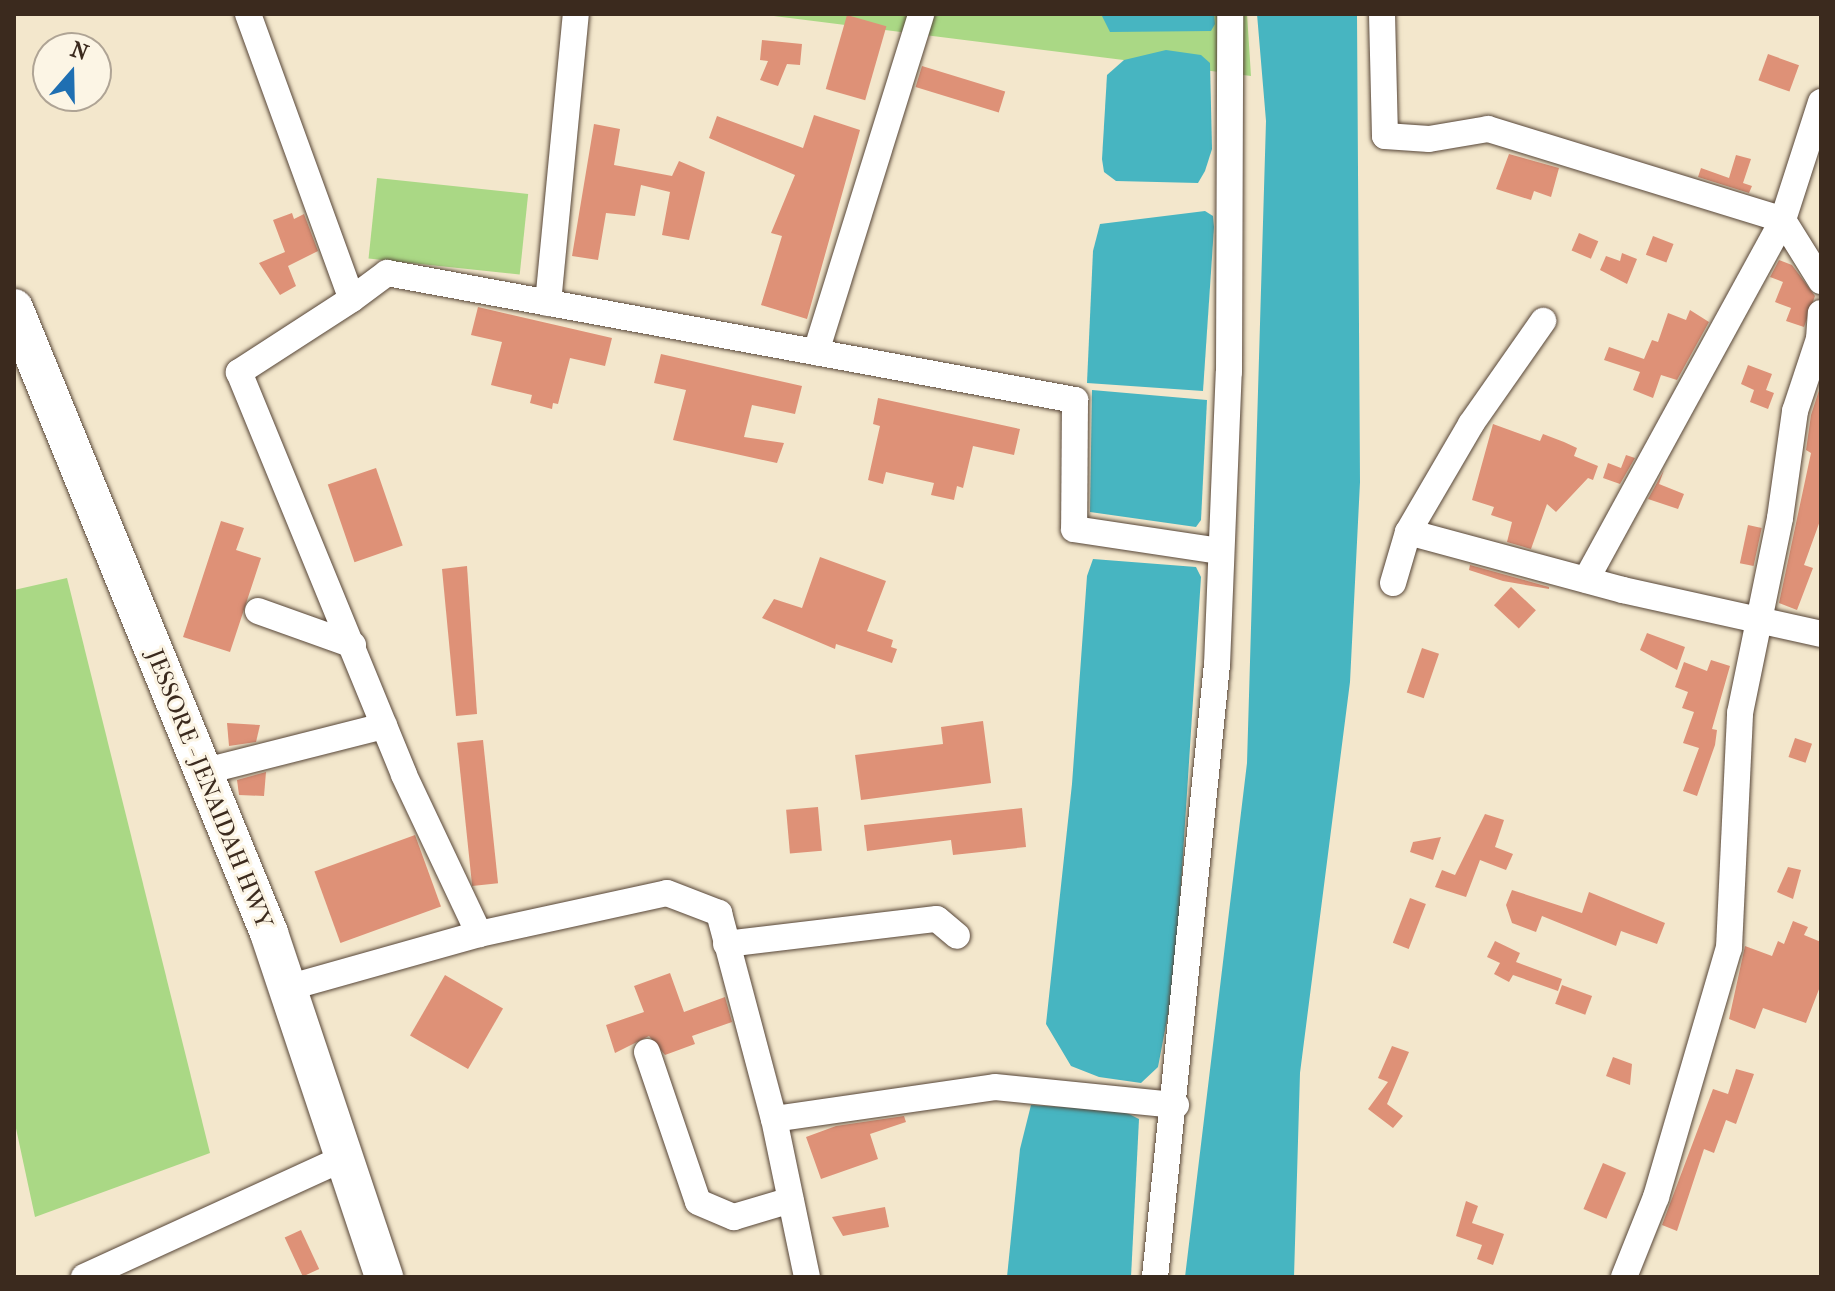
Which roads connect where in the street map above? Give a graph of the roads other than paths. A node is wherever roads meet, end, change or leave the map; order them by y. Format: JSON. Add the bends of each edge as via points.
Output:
{"nodes":[{"id":1,"x":248,"y":14,"type":"edge"},
{"id":2,"x":576,"y":14,"type":"edge"},
{"id":3,"x":921,"y":14,"type":"edge"},
{"id":4,"x":1230,"y":14,"type":"edge"},
{"id":5,"x":1382,"y":14,"type":"edge"},
{"id":6,"x":1821,"y":102,"type":"edge"},
{"id":7,"x":1783,"y":220,"type":"junction"},
{"id":8,"x":1821,"y":281,"type":"edge"},
{"id":9,"x":352,"y":299,"type":"junction"},
{"id":10,"x":548,"y":303,"type":"junction"},
{"id":11,"x":14,"y":308,"type":"edge"},
{"id":12,"x":1821,"y":313,"type":"edge"},
{"id":13,"x":1543,"y":321,"type":"dead end"},
{"id":14,"x":816,"y":352,"type":"junction"},
{"id":15,"x":1408,"y":532,"type":"junction"},
{"id":16,"x":1219,"y":551,"type":"junction"},
{"id":17,"x":1586,"y":580,"type":"junction"},
{"id":18,"x":1393,"y":583,"type":"dead end"},
{"id":19,"x":258,"y":611,"type":"dead end"},
{"id":20,"x":1759,"y":617,"type":"junction"},
{"id":21,"x":1821,"y":634,"type":"edge"},
{"id":22,"x":353,"y":645,"type":"junction"},
{"id":23,"x":384,"y":726,"type":"junction"},
{"id":24,"x":202,"y":772,"type":"junction"},
{"id":25,"x":479,"y":934,"type":"junction"},
{"id":26,"x":957,"y":936,"type":"dead end"},
{"id":27,"x":726,"y":944,"type":"junction"},
{"id":28,"x":287,"y":988,"type":"junction"},
{"id":29,"x":647,"y":1052,"type":"dead end"},
{"id":30,"x":1176,"y":1105,"type":"junction"},
{"id":31,"x":774,"y":1119,"type":"junction"},
{"id":32,"x":342,"y":1159,"type":"junction"},
{"id":33,"x":791,"y":1200,"type":"junction"},
{"id":34,"x":84,"y":1277,"type":"edge"},
{"id":35,"x":384,"y":1277,"type":"edge"},
{"id":36,"x":807,"y":1277,"type":"edge"},
{"id":37,"x":1155,"y":1277,"type":"edge"},
{"id":38,"x":1624,"y":1277,"type":"edge"}],
"edges":[{"from":1,"to":9,"type":"street"},
{"from":2,"to":10,"type":"street"},
{"from":3,"to":14,"type":"street"},
{"from":4,"to":16,"type":"street","via":[[1229,372]]},
{"from":5,"to":7,"type":"street","via":[[1385,136],[1429,139],[1488,129]]},
{"from":6,"to":7,"type":"street"},
{"from":7,"to":8,"type":"street"},
{"from":7,"to":17,"type":"street"},
{"from":9,"to":10,"type":"street","via":[[387,273]]},
{"from":9,"to":22,"type":"street","via":[[239,372]]},
{"from":10,"to":14,"type":"street"},
{"from":11,"to":24,"type":"highway","name":"JESSORE - JENAIDAH HWY"},
{"from":12,"to":20,"type":"street","via":[[1819,339],[1795,411]]},
{"from":13,"to":15,"type":"street","via":[[1471,424]]},
{"from":14,"to":16,"type":"street","via":[[1075,400],[1074,529]]},
{"from":15,"to":17,"type":"street"},
{"from":15,"to":18,"type":"street"},
{"from":16,"to":30,"type":"street","via":[[1217,665]]},
{"from":17,"to":20,"type":"street"},
{"from":19,"to":22,"type":"street"},
{"from":20,"to":21,"type":"street"},
{"from":20,"to":38,"type":"street","via":[[1740,713],[1729,948],[1656,1197]]},
{"from":22,"to":23,"type":"street"},
{"from":23,"to":24,"type":"street"},
{"from":23,"to":25,"type":"street"},
{"from":24,"to":28,"type":"highway","name":"JESSORE - JENAIDAH HWY"},
{"from":25,"to":27,"type":"street","via":[[667,893],[719,913]]},
{"from":25,"to":28,"type":"street"},
{"from":26,"to":27,"type":"street","via":[[937,919]]},
{"from":27,"to":31,"type":"street"},
{"from":28,"to":32,"type":"highway","name":"JESSORE - JENAIDAH HWY"},
{"from":29,"to":33,"type":"street","via":[[698,1202],[734,1217]]},
{"from":30,"to":31,"type":"street","via":[[995,1087]]},
{"from":30,"to":37,"type":"street"},
{"from":31,"to":33,"type":"street"},
{"from":32,"to":34,"type":"street"},
{"from":32,"to":35,"type":"highway","name":"JESSORE - JENAIDAH HWY"},
{"from":33,"to":36,"type":"street"}]}
